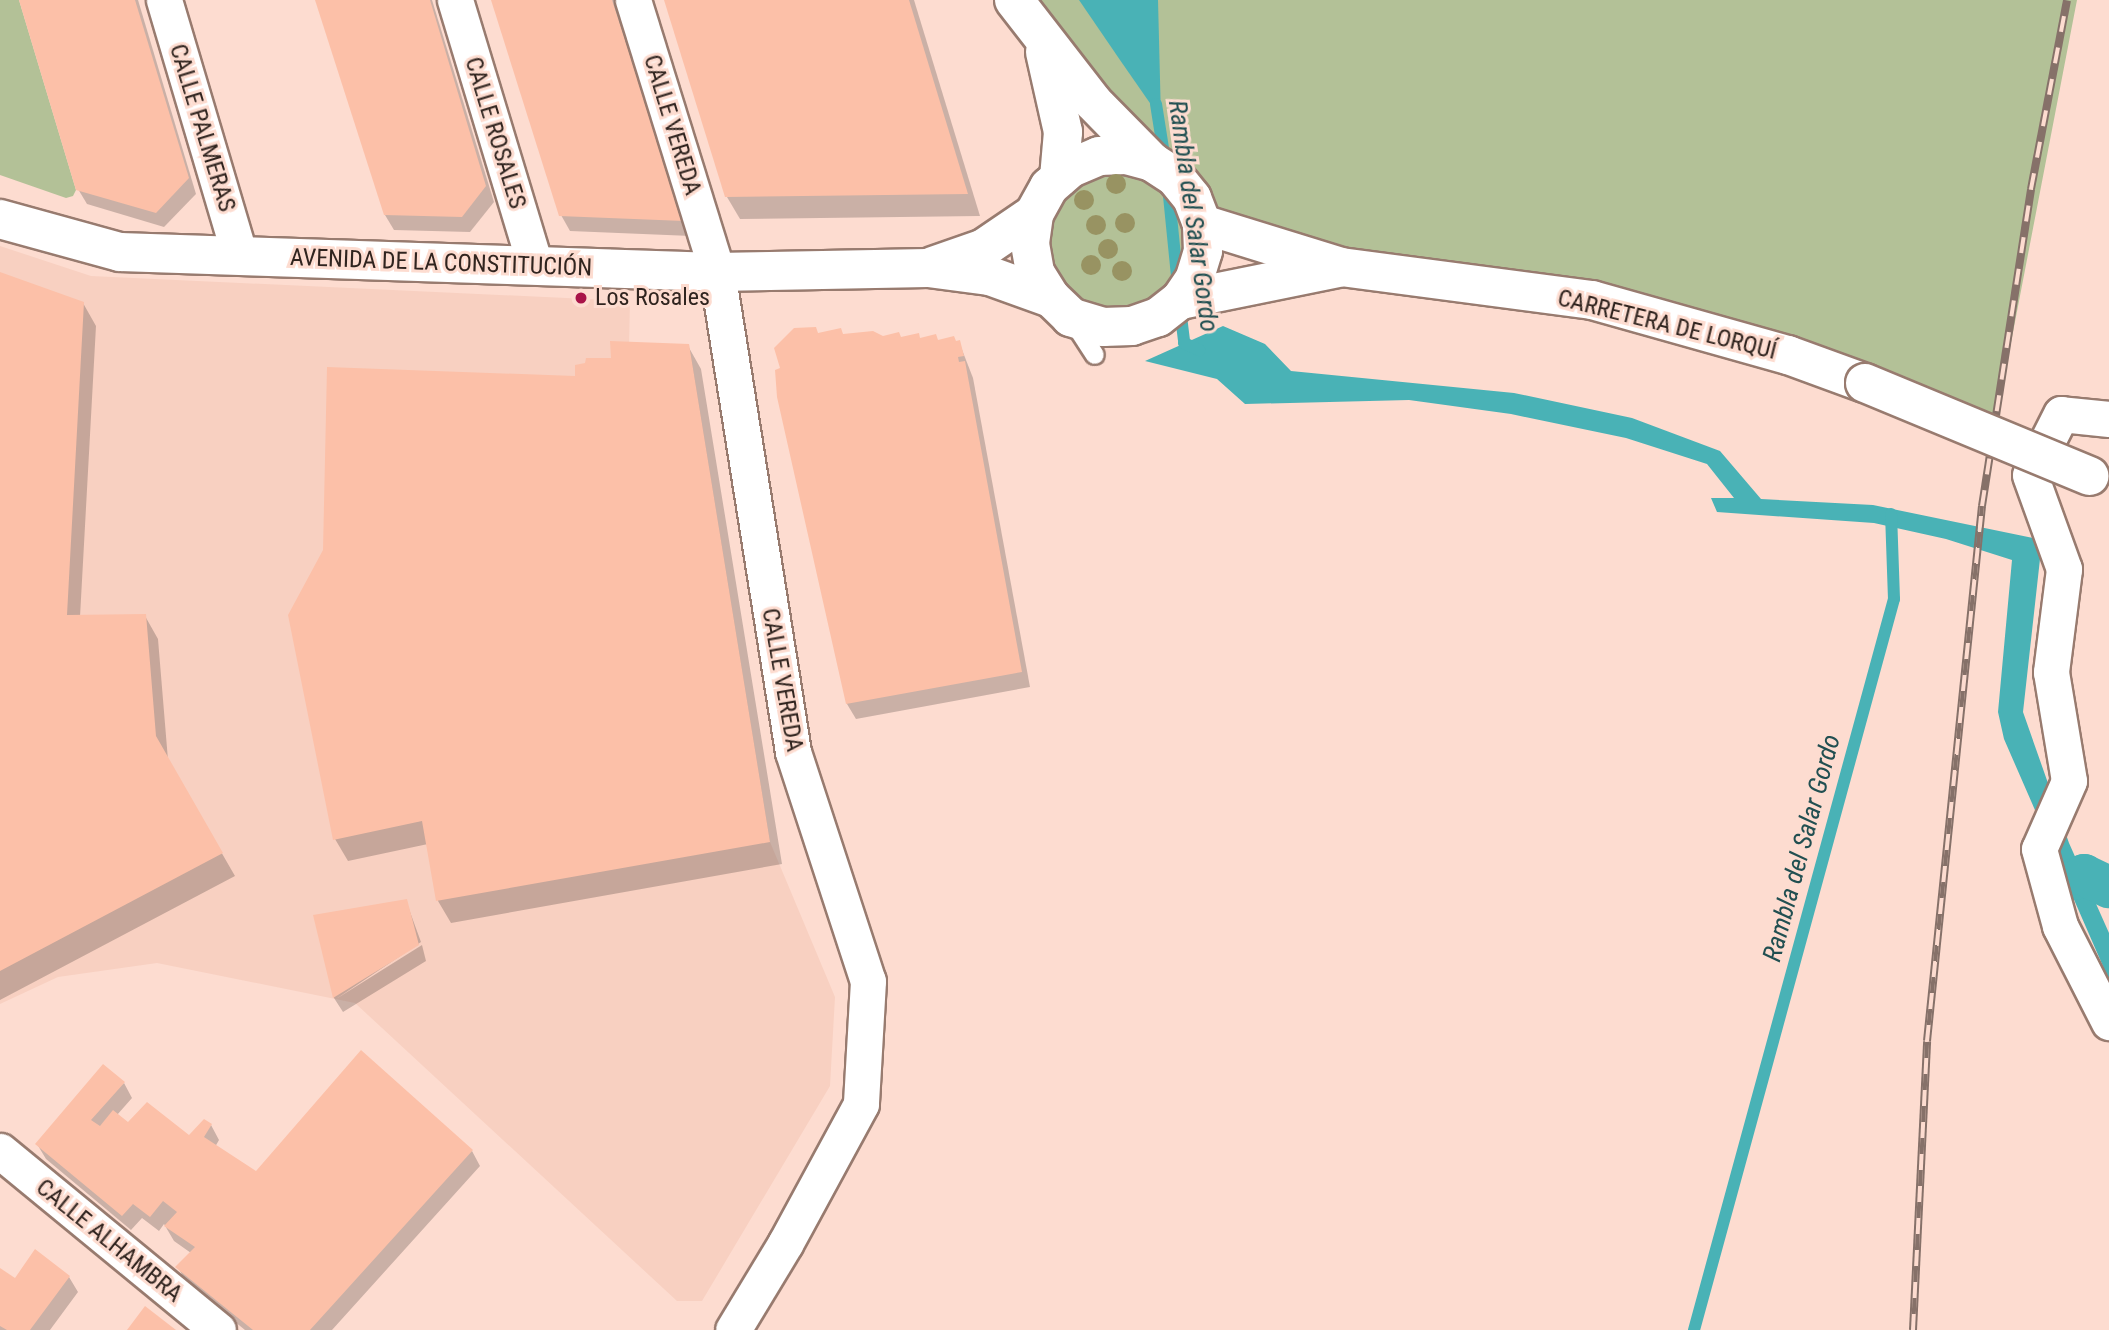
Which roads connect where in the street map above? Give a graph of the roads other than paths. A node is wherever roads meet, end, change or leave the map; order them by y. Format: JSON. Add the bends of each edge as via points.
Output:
{"nodes":[{"id":1,"x":164,"y":0,"type":"edge"},
{"id":2,"x":455,"y":0,"type":"edge"},
{"id":3,"x":633,"y":0,"type":"edge"},
{"id":4,"x":1014,"y":0,"type":"edge"},
{"id":5,"x":1038,"y":34,"type":"junction"},
{"id":6,"x":1152,"y":162,"type":"junction"},
{"id":7,"x":1059,"y":178,"type":"junction"},
{"id":8,"x":1034,"y":214,"type":"junction"},
{"id":9,"x":0,"y":219,"type":"edge"},
{"id":10,"x":1202,"y":224,"type":"junction"},
{"id":11,"x":240,"y":256,"type":"junction"},
{"id":12,"x":535,"y":265,"type":"junction"},
{"id":13,"x":1341,"y":267,"type":"junction"},
{"id":14,"x":928,"y":268,"type":"junction"},
{"id":15,"x":717,"y":272,"type":"junction"},
{"id":16,"x":1180,"y":300,"type":"junction"},
{"id":17,"x":1061,"y":307,"type":"junction"},
{"id":18,"x":1095,"y":355,"type":"dead end"},
{"id":19,"x":2109,"y":419,"type":"edge"},
{"id":20,"x":2099,"y":481,"type":"edge"},
{"id":21,"x":2109,"y":1022,"type":"edge"},
{"id":22,"x":0,"y":1151,"type":"edge"},
{"id":23,"x":218,"y":1330,"type":"edge"},
{"id":24,"x":733,"y":1330,"type":"edge"}],
"edges":[{"from":1,"to":11,"type":"street","name":"CALLE PALMERAS"},
{"from":2,"to":12,"type":"street","name":"CALLE ROSALES"},
{"from":3,"to":15,"type":"street","name":"CALLE VEREDA"},
{"from":4,"to":5,"type":"main road"},
{"from":5,"to":6,"type":"main road","via":[[1093,102]]},
{"from":5,"to":7,"type":"main road","via":[[1053,75],[1063,132]]},
{"from":6,"to":7,"type":"main road","via":[[1126,155],[1099,156]]},
{"from":6,"to":10,"type":"main road","via":[[1184,188]]},
{"from":7,"to":8,"type":"main road"},
{"from":8,"to":14,"type":"main road","via":[[984,247]]},
{"from":8,"to":17,"type":"main road","via":[[1033,263]]},
{"from":9,"to":11,"type":"main road","name":"AVENIDA DE LA CONSTITUCIÓN","via":[[120,252]]},
{"from":10,"to":13,"type":"main road"},
{"from":10,"to":16,"type":"main road","via":[[1203,251],[1195,278]]},
{"from":11,"to":12,"type":"main road","name":"AVENIDA DE LA CONSTITUCIÓN"},
{"from":12,"to":15,"type":"main road","name":"AVENIDA DE LA CONSTITUCIÓN"},
{"from":13,"to":16,"type":"main road"},
{"from":13,"to":20,"type":"main road","name":"CARRETERA DE LORQUÍ","bridge":true,"via":[[1592,300],[1788,355]]},
{"from":14,"to":15,"type":"main road","name":"AVENIDA DE LA CONSTITUCIÓN"},
{"from":14,"to":17,"type":"main road","via":[[990,276]]},
{"from":15,"to":24,"type":"street","name":"CALLE VEREDA","via":[[793,752],[868,981],[861,1104]]},
{"from":16,"to":17,"type":"main road","via":[[1158,317],[1132,326],[1103,327]]},
{"from":17,"to":18,"type":"lane"},
{"from":19,"to":21,"type":"street","via":[[2061,414],[2030,475],[2064,569],[2051,672],[2069,780],[2039,849],[2060,926]]},
{"from":22,"to":23,"type":"street","name":"CALLE ALHAMBRA"}]}
